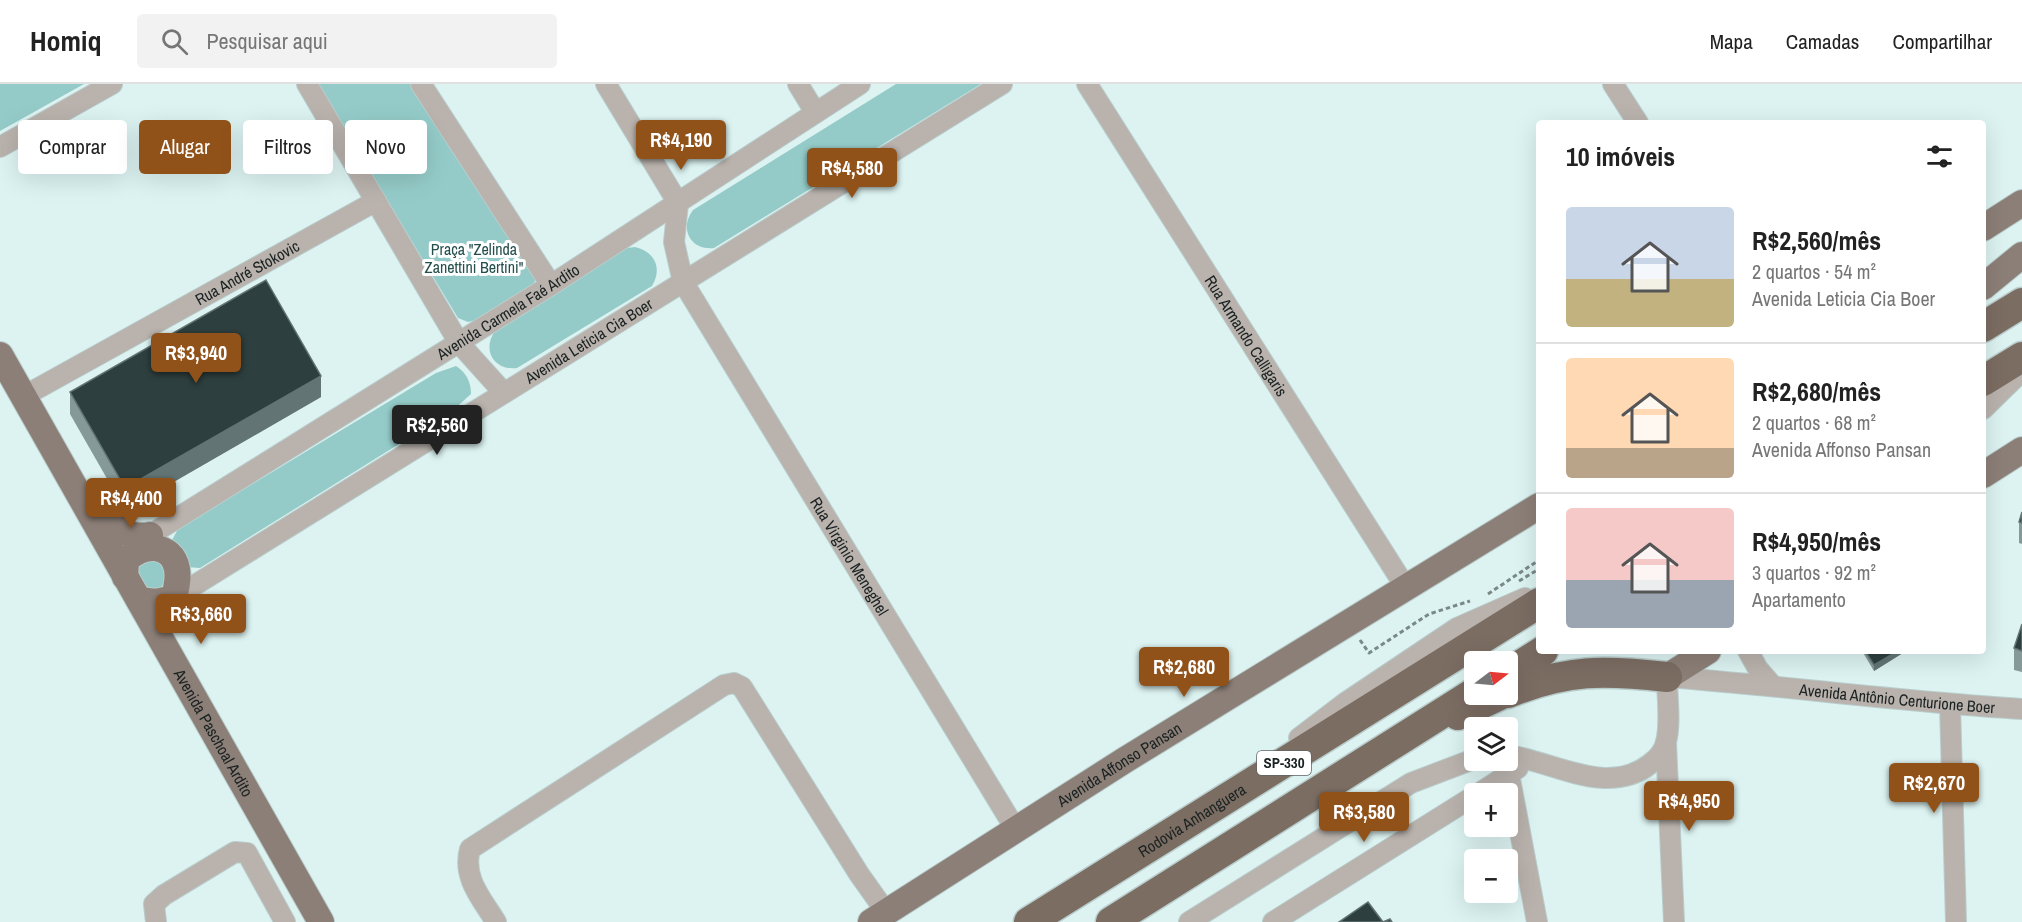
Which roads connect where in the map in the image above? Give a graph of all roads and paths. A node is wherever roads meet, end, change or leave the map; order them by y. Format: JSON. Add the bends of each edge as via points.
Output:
{"nodes":[{"id":1,"x":112,"y":84,"type":"edge"},
{"id":2,"x":307,"y":84,"type":"edge"},
{"id":3,"x":422,"y":84,"type":"edge"},
{"id":4,"x":606,"y":84,"type":"edge"},
{"id":5,"x":798,"y":84,"type":"edge"},
{"id":6,"x":860,"y":84,"type":"edge"},
{"id":7,"x":1002,"y":84,"type":"edge"},
{"id":8,"x":1087,"y":84,"type":"edge"},
{"id":9,"x":1612,"y":84,"type":"edge"},
{"id":10,"x":815,"y":112,"type":"junction"},
{"id":11,"x":1636,"y":120,"type":"edge"},
{"id":12,"x":0,"y":147,"type":"edge"},
{"id":13,"x":376,"y":201,"type":"junction"},
{"id":14,"x":678,"y":203,"type":"junction"},
{"id":15,"x":2022,"y":203,"type":"edge"},
{"id":16,"x":2022,"y":217,"type":"edge"},
{"id":17,"x":1986,"y":226,"type":"edge"},
{"id":18,"x":1986,"y":234,"type":"edge"},
{"id":19,"x":2022,"y":255,"type":"edge"},
{"id":20,"x":2022,"y":265,"type":"edge"},
{"id":21,"x":683,"y":282,"type":"junction"},
{"id":22,"x":551,"y":285,"type":"junction"},
{"id":23,"x":1986,"y":285,"type":"edge"},
{"id":24,"x":1986,"y":286,"type":"edge"},
{"id":25,"x":2022,"y":303,"type":"edge"},
{"id":26,"x":1986,"y":325,"type":"edge"},
{"id":27,"x":459,"y":343,"type":"junction"},
{"id":28,"x":0,"y":355,"type":"edge"},
{"id":29,"x":2022,"y":357,"type":"edge"},
{"id":30,"x":2022,"y":371,"type":"edge"},
{"id":31,"x":1986,"y":379,"type":"edge"},
{"id":32,"x":503,"y":392,"type":"junction"},
{"id":33,"x":24,"y":396,"type":"junction"},
{"id":34,"x":1986,"y":406,"type":"edge"},
{"id":35,"x":2022,"y":450,"type":"edge"},
{"id":36,"x":1986,"y":473,"type":"edge"},
{"id":37,"x":75,"y":487,"type":"junction"},
{"id":38,"x":1534,"y":510,"type":"edge"},
{"id":39,"x":149,"y":541,"type":"junction"},
{"id":40,"x":1536,"y":562,"type":"edge"},
{"id":41,"x":125,"y":576,"type":"junction"},
{"id":42,"x":1406,"y":588,"type":"junction"},
{"id":43,"x":1536,"y":594,"type":"edge"},
{"id":44,"x":174,"y":598,"type":"junction"},
{"id":45,"x":139,"y":600,"type":"junction"},
{"id":46,"x":1536,"y":605,"type":"edge"},
{"id":47,"x":1349,"y":623,"type":"junction"},
{"id":48,"x":1538,"y":654,"type":"edge"},
{"id":49,"x":1703,"y":654,"type":"edge"},
{"id":50,"x":1750,"y":654,"type":"edge"},
{"id":51,"x":1518,"y":667,"type":"edge"},
{"id":52,"x":1667,"y":677,"type":"junction"},
{"id":53,"x":1772,"y":685,"type":"junction"},
{"id":54,"x":189,"y":690,"type":"junction"},
{"id":55,"x":1518,"y":690,"type":"edge"},
{"id":56,"x":1464,"y":699,"type":"edge"},
{"id":57,"x":1475,"y":705,"type":"edge"},
{"id":58,"x":1950,"y":705,"type":"junction"},
{"id":59,"x":2022,"y":709,"type":"edge"},
{"id":60,"x":1666,"y":744,"type":"junction"},
{"id":61,"x":1464,"y":763,"type":"edge"},
{"id":62,"x":1518,"y":763,"type":"edge"},
{"id":63,"x":1502,"y":771,"type":"edge"},
{"id":64,"x":1509,"y":771,"type":"edge"},
{"id":65,"x":1260,"y":778,"type":"junction"},
{"id":66,"x":1489,"y":783,"type":"edge"},
{"id":67,"x":1325,"y":785,"type":"junction"},
{"id":68,"x":1464,"y":803,"type":"edge"},
{"id":69,"x":1016,"y":830,"type":"junction"},
{"id":70,"x":879,"y":917,"type":"edge"},
{"id":71,"x":156,"y":922,"type":"edge"},
{"id":72,"x":285,"y":922,"type":"edge"},
{"id":73,"x":321,"y":922,"type":"edge"},
{"id":74,"x":496,"y":922,"type":"edge"},
{"id":75,"x":1029,"y":922,"type":"edge"},
{"id":76,"x":1111,"y":922,"type":"edge"},
{"id":77,"x":1189,"y":922,"type":"edge"},
{"id":78,"x":1273,"y":922,"type":"edge"},
{"id":79,"x":1537,"y":922,"type":"edge"},
{"id":80,"x":1674,"y":922,"type":"edge"},
{"id":81,"x":1956,"y":922,"type":"edge"}],
"edges":[{"from":1,"to":12,"type":"street"},
{"from":2,"to":13,"type":"street"},
{"from":3,"to":22,"type":"street"},
{"from":4,"to":14,"type":"street"},
{"from":5,"to":10,"type":"street"},
{"from":6,"to":10,"type":"street","name":"Avenida Carmela Faé Ardito"},
{"from":7,"to":21,"type":"street","name":"Avenida Leticia Cia Boer"},
{"from":8,"to":42,"type":"street","name":"Rua Armando Calligaris"},
{"from":9,"to":11,"type":"street"},
{"from":10,"to":14,"type":"street","name":"Avenida Carmela Faé Ardito"},
{"from":13,"to":27,"type":"street"},
{"from":13,"to":33,"type":"street","name":"Rua André Stokovic"},
{"from":14,"to":21,"type":"street","name":"Rua Virginio Meneghel","via":[[674,242]]},
{"from":14,"to":22,"type":"street","name":"Avenida Carmela Faé Ardito"},
{"from":15,"to":17,"type":"main road"},
{"from":16,"to":18,"type":"main road"},
{"from":19,"to":23,"type":"main road"},
{"from":20,"to":24,"type":"main road"},
{"from":21,"to":32,"type":"street","name":"Avenida Leticia Cia Boer"},
{"from":21,"to":69,"type":"street","name":"Rua Virginio Meneghel"},
{"from":22,"to":27,"type":"street","name":"Avenida Carmela Faé Ardito"},
{"from":25,"to":26,"type":"highway"},
{"from":27,"to":32,"type":"street"},
{"from":27,"to":39,"type":"street","name":"Avenida Carmela Faé Ardito"},
{"from":28,"to":33,"type":"main road","name":"Avenida Paschoal Ardito"},
{"from":29,"to":31,"type":"highway"},
{"from":30,"to":34,"type":"street"},
{"from":32,"to":44,"type":"street","name":"Avenida Leticia Cia Boer"},
{"from":33,"to":37,"type":"main road","name":"Avenida Paschoal Ardito"},
{"from":35,"to":36,"type":"main road"},
{"from":37,"to":39,"type":"main road","via":[[88,494],[117,528]]},
{"from":37,"to":41,"type":"main road","name":"Avenida Paschoal Ardito"},
{"from":38,"to":42,"type":"main road","name":"Avenida Affonso Pansan"},
{"from":39,"to":41,"type":"main road","via":[[126,561]]},
{"from":39,"to":44,"type":"main road","via":[[173,559],[178,576]]},
{"from":40,"to":47,"type":"path","via":[[1480,599],[1429,614],[1369,653]]},
{"from":41,"to":45,"type":"main road","name":"Avenida Paschoal Ardito"},
{"from":42,"to":47,"type":"main road","name":"Avenida Affonso Pansan"},
{"from":43,"to":65,"type":"street","via":[[1456,628],[1294,742]]},
{"from":44,"to":45,"type":"main road"},
{"from":44,"to":54,"type":"main road","via":[[170,617],[187,667]]},
{"from":45,"to":54,"type":"main road","name":"Avenida Paschoal Ardito"},
{"from":46,"to":65,"type":"highway","name":"Rodovia Anhanguera","number":"SP-330"},
{"from":47,"to":69,"type":"main road","name":"Avenida Affonso Pansan"},
{"from":48,"to":51,"type":"highway"},
{"from":49,"to":52,"type":"main road"},
{"from":50,"to":53,"type":"street"},
{"from":52,"to":53,"type":"street","name":"Avenida Antônio Centurione Boer"},
{"from":52,"to":55,"type":"highway","via":[[1609,671],[1564,675]]},
{"from":52,"to":60,"type":"street"},
{"from":53,"to":58,"type":"street","name":"Avenida Antônio Centurione Boer"},
{"from":54,"to":73,"type":"main road","name":"Avenida Paschoal Ardito"},
{"from":56,"to":67,"type":"highway","number":"SP-330"},
{"from":57,"to":67,"type":"highway"},
{"from":58,"to":59,"type":"street","name":"Avenida Antônio Centurione Boer"},
{"from":58,"to":81,"type":"street"},
{"from":60,"to":62,"type":"street","via":[[1658,758],[1644,769],[1611,779],[1593,778],[1533,759]]},
{"from":60,"to":80,"type":"street"},
{"from":61,"to":77,"type":"street","via":[[1411,783]]},
{"from":63,"to":66,"type":"street"},
{"from":64,"to":79,"type":"street"},
{"from":65,"to":75,"type":"highway","name":"Rodovia Anhanguera","number":"SP-330"},
{"from":67,"to":76,"type":"highway","number":"SP-330"},
{"from":68,"to":78,"type":"street"},
{"from":69,"to":70,"type":"main road","name":"Avenida Affonso Pansan"},
{"from":70,"to":74,"type":"street","via":[[859,874],[742,687],[734,683],[724,685],[470,849],[466,863],[474,886]]},
{"from":71,"to":72,"type":"street","via":[[154,904],[164,895],[242,851],[247,853]]}]}
